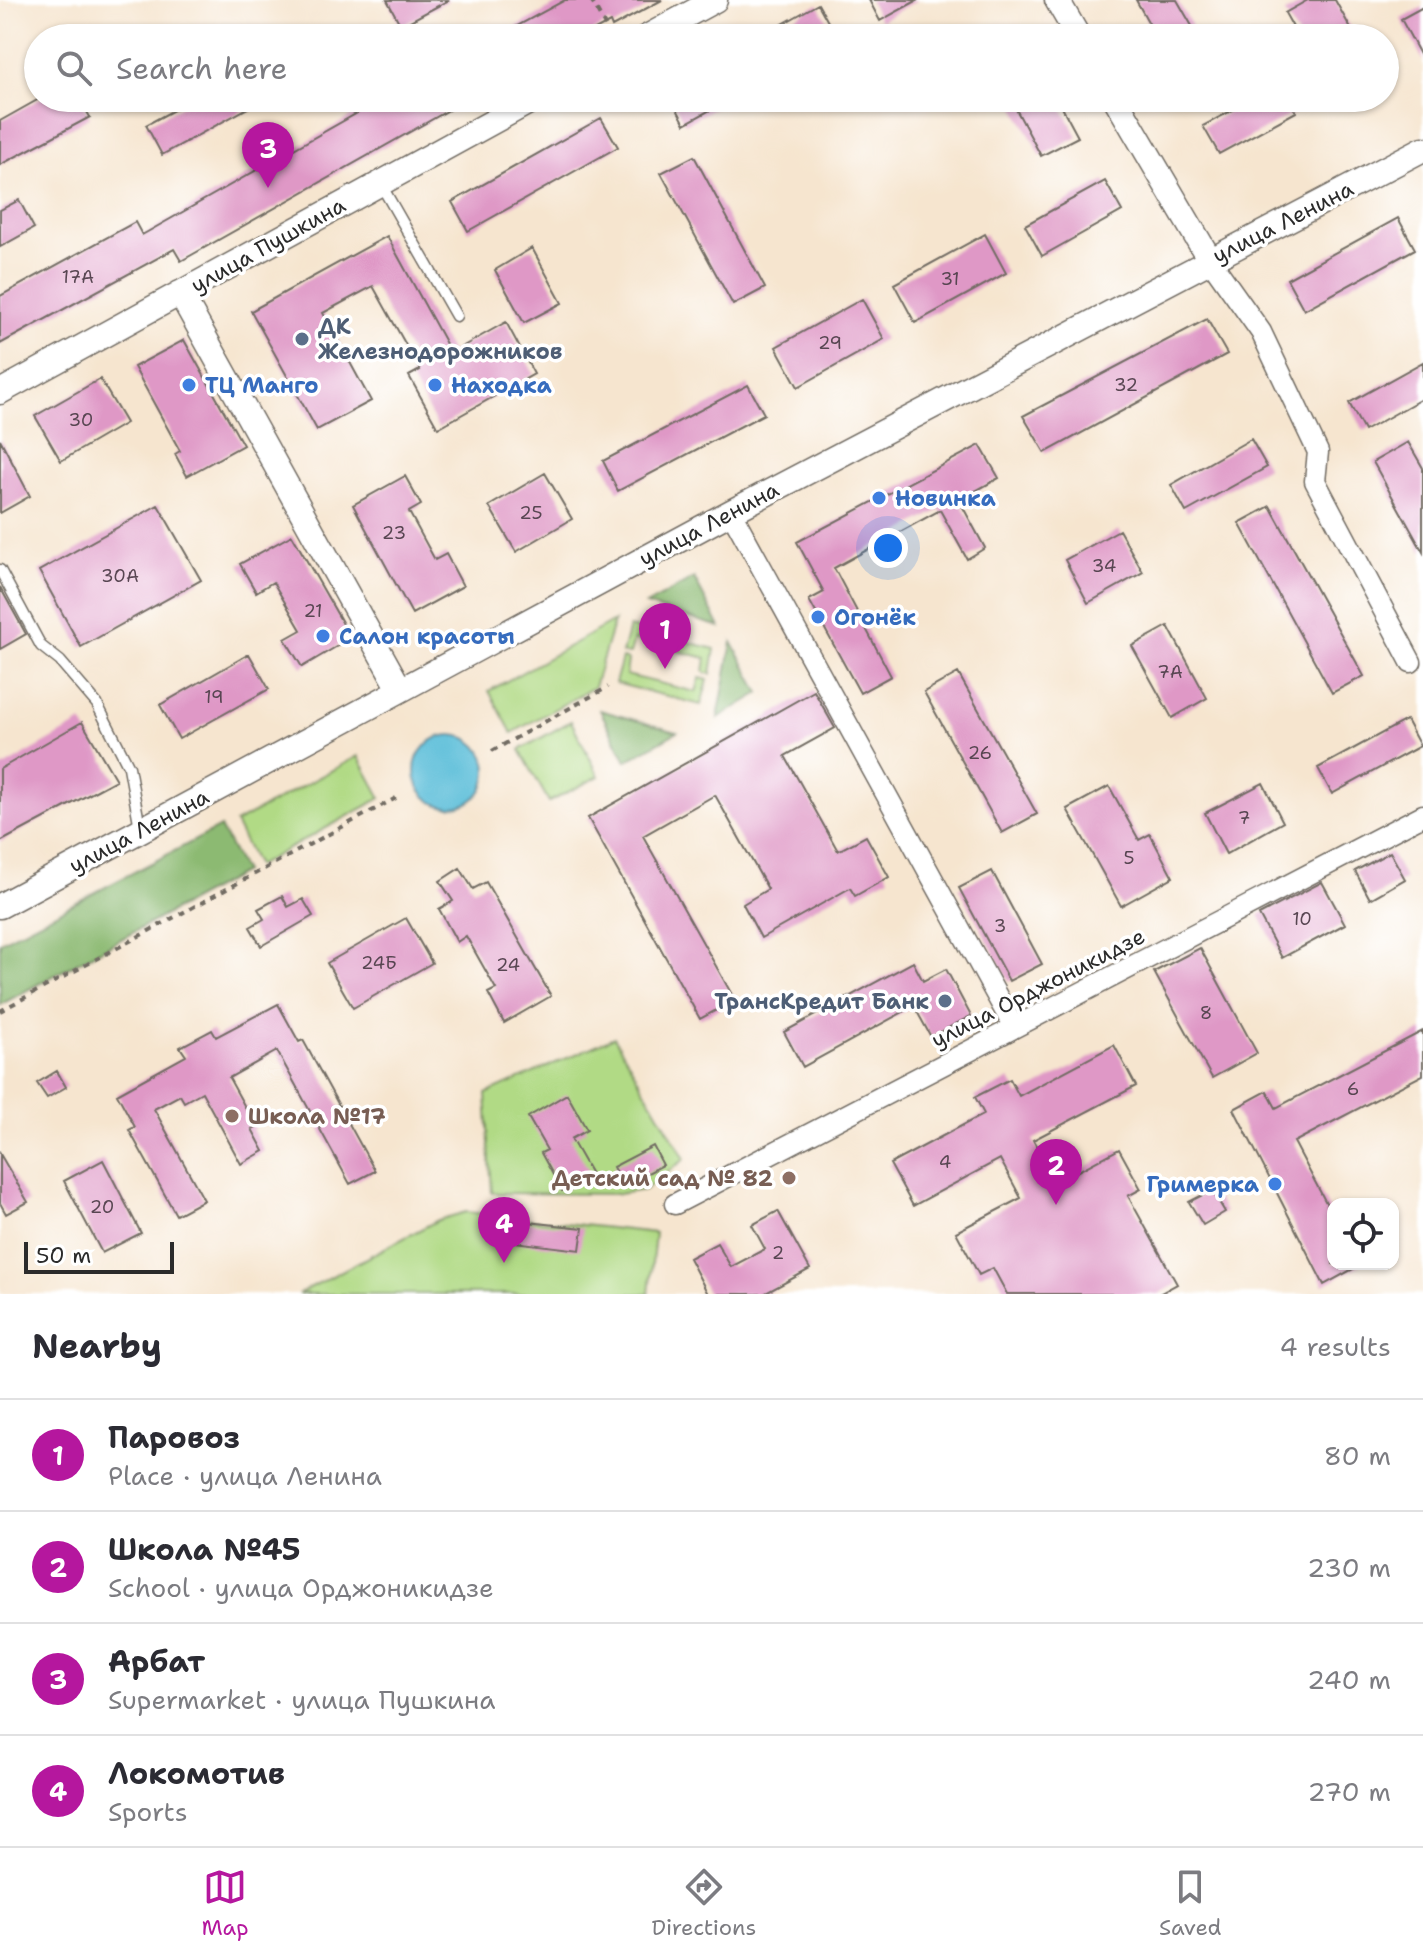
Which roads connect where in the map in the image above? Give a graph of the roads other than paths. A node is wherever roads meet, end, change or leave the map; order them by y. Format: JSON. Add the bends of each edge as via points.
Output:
{"nodes":[{"id":1,"x":715,"y":0,"type":"edge"},
{"id":2,"x":1057,"y":0,"type":"edge"},
{"id":3,"x":671,"y":24,"type":"edge"},
{"id":4,"x":1071,"y":24,"type":"edge"},
{"id":5,"x":510,"y":112,"type":"edge"},
{"id":6,"x":1123,"y":112,"type":"edge"},
{"id":7,"x":1423,"y":149,"type":"edge"},
{"id":8,"x":380,"y":183,"type":"junction"},
{"id":9,"x":1210,"y":260,"type":"junction"},
{"id":10,"x":180,"y":293,"type":"junction"},
{"id":11,"x":456,"y":316,"type":"dead end"},
{"id":12,"x":0,"y":392,"type":"edge"},
{"id":13,"x":731,"y":512,"type":"junction"},
{"id":14,"x":0,"y":570,"type":"edge"},
{"id":15,"x":1411,"y":662,"type":"dead end"},
{"id":16,"x":400,"y":689,"type":"junction"},
{"id":17,"x":1423,"y":815,"type":"edge"},
{"id":18,"x":141,"y":830,"type":"junction"},
{"id":19,"x":0,"y":906,"type":"edge"},
{"id":20,"x":1014,"y":1027,"type":"junction"},
{"id":21,"x":675,"y":1204,"type":"dead end"}],
"edges":[{"from":1,"to":3,"type":"street"},
{"from":2,"to":4,"type":"street"},
{"from":5,"to":8,"type":"street","name":"улица Пушкина"},
{"from":6,"to":9,"type":"street"},
{"from":7,"to":9,"type":"street","name":"улица Ленина"},
{"from":8,"to":10,"type":"street","name":"улица Пушкина"},
{"from":8,"to":11,"type":"lane"},
{"from":9,"to":13,"type":"street","name":"улица Ленина"},
{"from":9,"to":15,"type":"street","via":[[1261,332],[1318,452],[1315,481]]},
{"from":10,"to":12,"type":"street","name":"улица Пушкина"},
{"from":10,"to":16,"type":"street"},
{"from":13,"to":16,"type":"street","name":"улица Ленина"},
{"from":13,"to":20,"type":"street"},
{"from":14,"to":18,"type":"lane","via":[[41,646],[97,704],[129,767]]},
{"from":16,"to":18,"type":"street","name":"улица Ленина"},
{"from":17,"to":20,"type":"street","name":"улица Орджоникидзе"},
{"from":18,"to":19,"type":"street","name":"улица Ленина"},
{"from":20,"to":21,"type":"street","name":"улица Орджоникидзе"}]}
